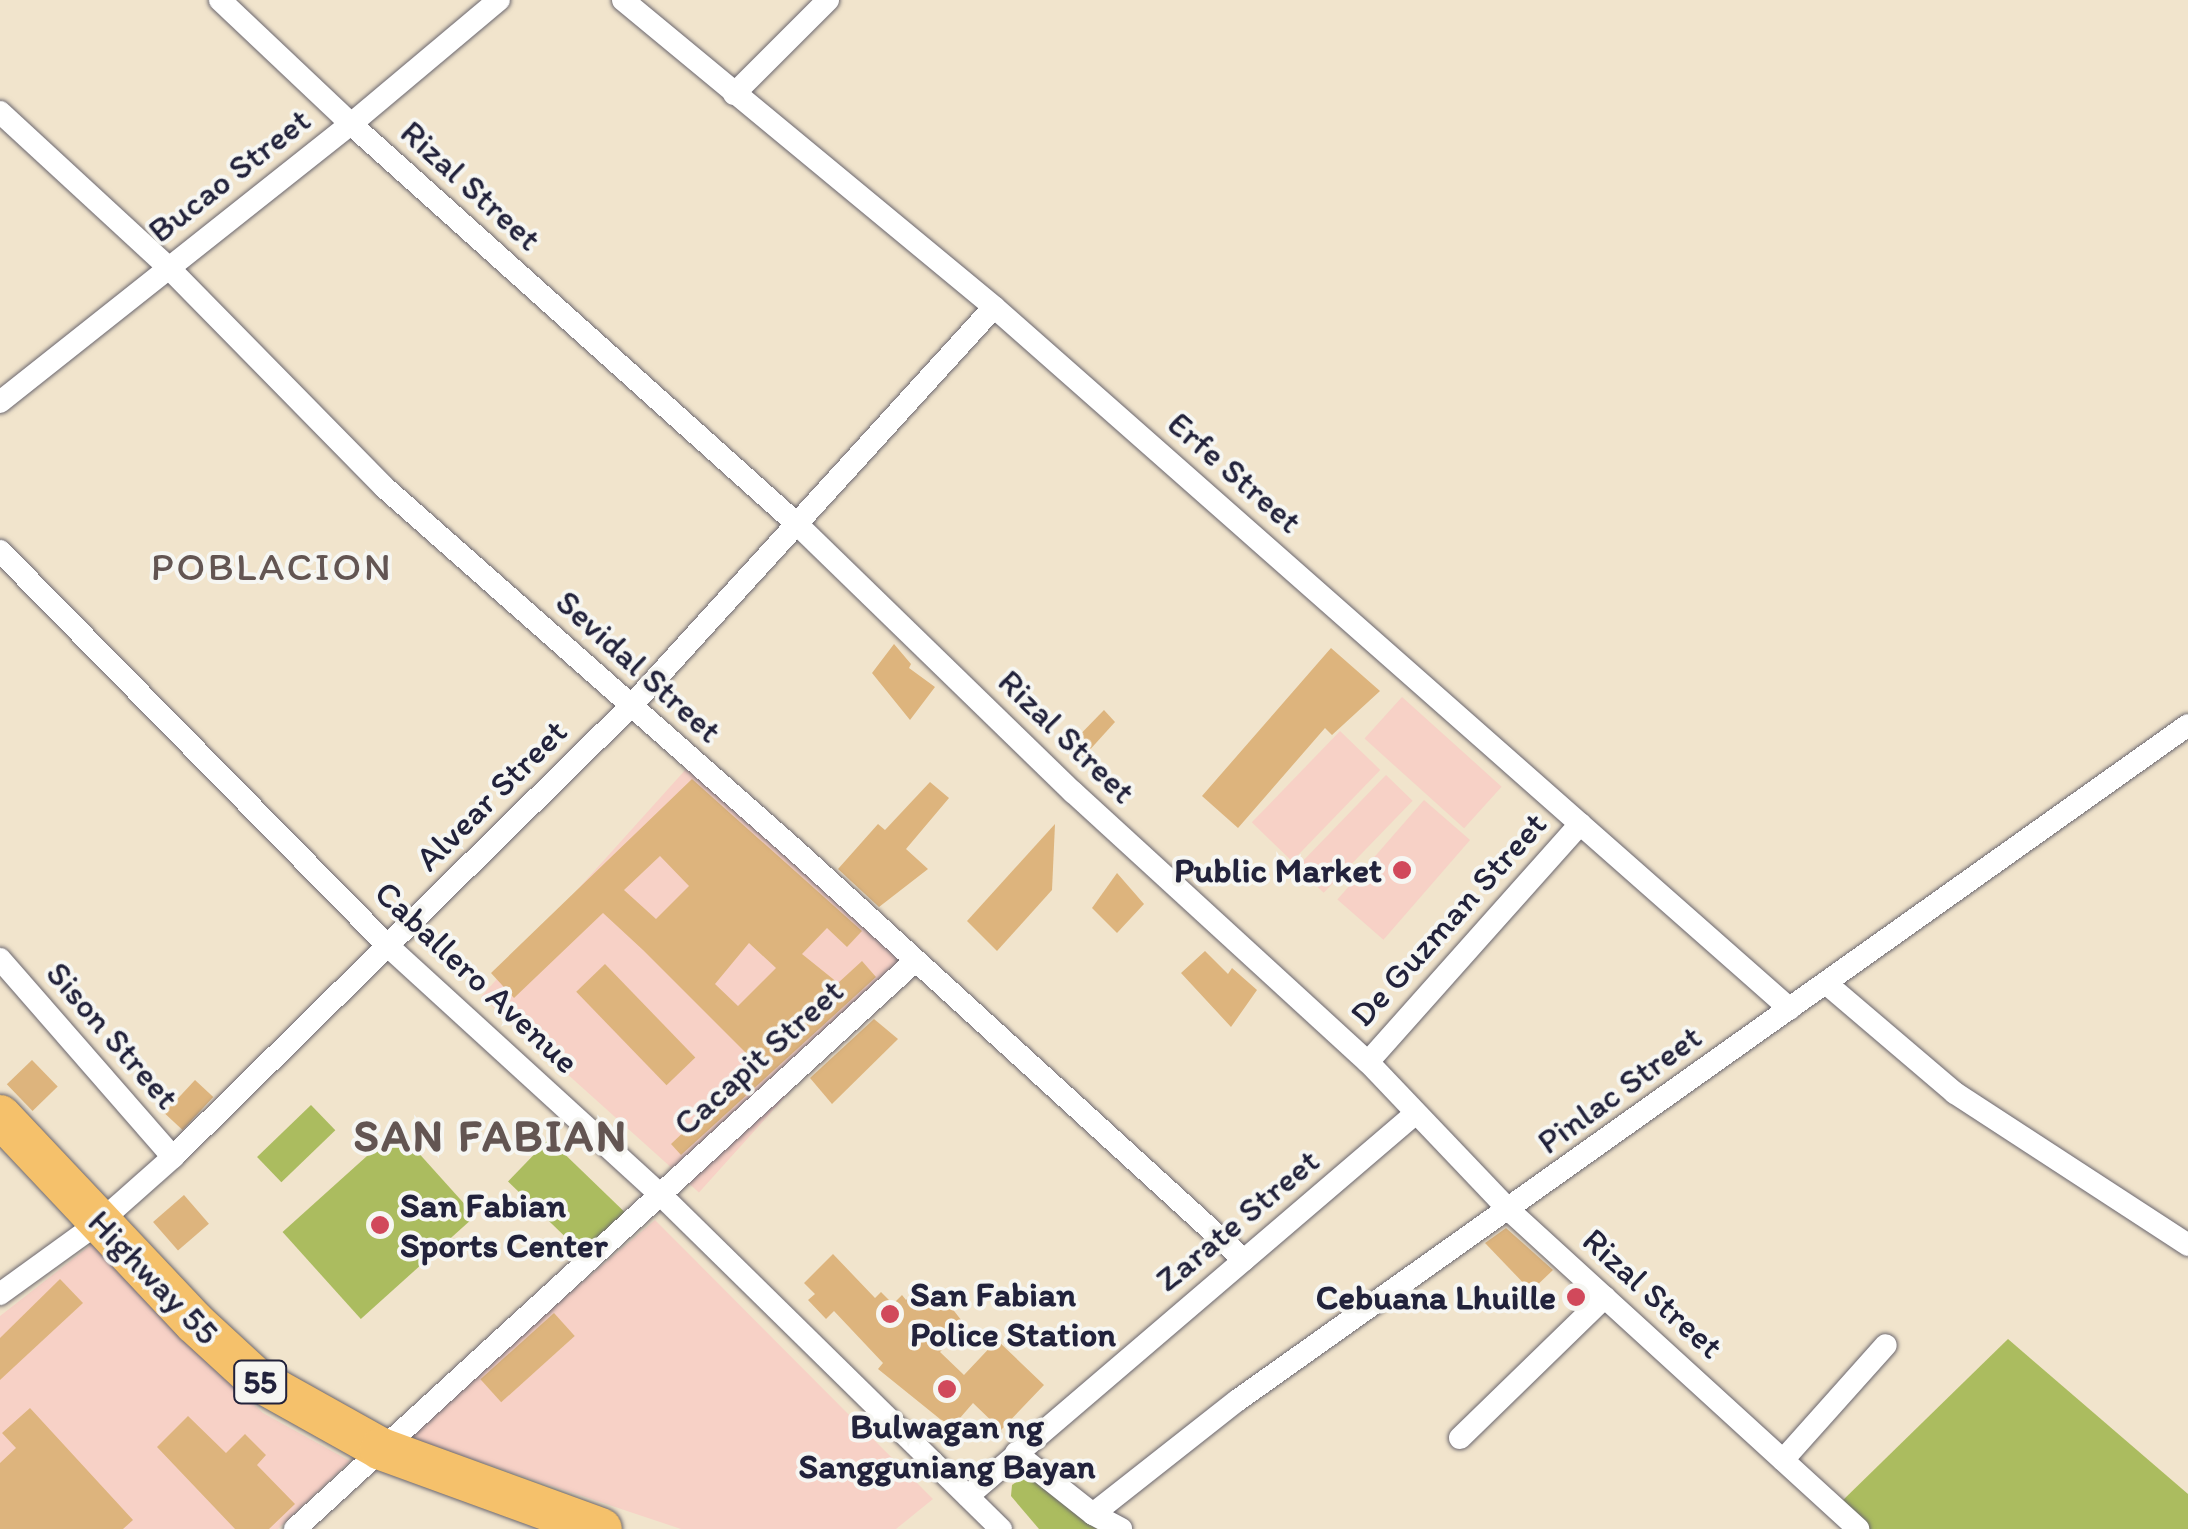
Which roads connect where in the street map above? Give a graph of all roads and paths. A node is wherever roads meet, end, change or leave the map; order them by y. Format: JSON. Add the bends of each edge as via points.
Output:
{"nodes":[{"id":1,"x":220,"y":0,"type":"edge"},
{"id":2,"x":500,"y":0,"type":"edge"},
{"id":3,"x":623,"y":0,"type":"edge"},
{"id":4,"x":828,"y":0,"type":"edge"},
{"id":5,"x":734,"y":94,"type":"junction"},
{"id":6,"x":0,"y":112,"type":"edge"},
{"id":7,"x":350,"y":124,"type":"junction"},
{"id":8,"x":168,"y":267,"type":"junction"},
{"id":9,"x":994,"y":306,"type":"junction"},
{"id":10,"x":0,"y":402,"type":"edge"},
{"id":11,"x":799,"y":526,"type":"junction"},
{"id":12,"x":0,"y":551,"type":"edge"},
{"id":13,"x":631,"y":706,"type":"junction"},
{"id":14,"x":2188,"y":724,"type":"edge"},
{"id":15,"x":1580,"y":824,"type":"junction"},
{"id":16,"x":388,"y":946,"type":"junction"},
{"id":17,"x":0,"y":958,"type":"edge"},
{"id":18,"x":915,"y":961,"type":"junction"},
{"id":19,"x":1827,"y":984,"type":"junction"},
{"id":20,"x":1790,"y":1009,"type":"junction"},
{"id":21,"x":1368,"y":1062,"type":"junction"},
{"id":22,"x":1416,"y":1113,"type":"junction"},
{"id":23,"x":0,"y":1116,"type":"edge"},
{"id":24,"x":173,"y":1158,"type":"junction"},
{"id":25,"x":660,"y":1194,"type":"junction"},
{"id":26,"x":1509,"y":1210,"type":"junction"},
{"id":27,"x":101,"y":1221,"type":"junction"},
{"id":28,"x":2188,"y":1244,"type":"edge"},
{"id":29,"x":1244,"y":1260,"type":"junction"},
{"id":30,"x":0,"y":1294,"type":"edge"},
{"id":31,"x":1604,"y":1297,"type":"junction"},
{"id":32,"x":1886,"y":1346,"type":"dead end"},
{"id":33,"x":1460,"y":1438,"type":"dead end"},
{"id":34,"x":381,"y":1448,"type":"junction"},
{"id":35,"x":1016,"y":1453,"type":"junction"},
{"id":36,"x":1783,"y":1460,"type":"junction"},
{"id":37,"x":968,"y":1496,"type":"junction"},
{"id":38,"x":1093,"y":1514,"type":"junction"},
{"id":39,"x":295,"y":1529,"type":"edge"},
{"id":40,"x":601,"y":1529,"type":"edge"},
{"id":41,"x":1001,"y":1529,"type":"edge"},
{"id":42,"x":1122,"y":1529,"type":"edge"},
{"id":43,"x":1858,"y":1529,"type":"edge"}],
"edges":[{"from":1,"to":7,"type":"street","name":"Rizal Street"},
{"from":2,"to":7,"type":"street","name":"Bucao Street"},
{"from":3,"to":5,"type":"street","name":"Erfe Street"},
{"from":4,"to":5,"type":"street"},
{"from":5,"to":9,"type":"street","name":"Erfe Street"},
{"from":6,"to":8,"type":"street","name":"Sevidal Street"},
{"from":7,"to":8,"type":"street","name":"Bucao Street"},
{"from":7,"to":11,"type":"street","name":"Rizal Street"},
{"from":8,"to":10,"type":"street","name":"Bucao Street"},
{"from":8,"to":13,"type":"street","name":"Sevidal Street","via":[[384,487]]},
{"from":9,"to":11,"type":"street","name":"Alvear Street"},
{"from":9,"to":15,"type":"street","name":"Erfe Street"},
{"from":11,"to":13,"type":"street","name":"Alvear Street"},
{"from":11,"to":21,"type":"street","name":"Rizal Street","via":[[1072,792]]},
{"from":12,"to":16,"type":"street","name":"Caballero Avenue"},
{"from":13,"to":16,"type":"street","name":"Alvear Street"},
{"from":13,"to":18,"type":"street","name":"Sevidal Street"},
{"from":14,"to":19,"type":"street","name":"Pinlac Street"},
{"from":15,"to":20,"type":"street","name":"Erfe Street"},
{"from":15,"to":21,"type":"street","name":"De Guzman Street"},
{"from":16,"to":24,"type":"street","name":"Alvear Street"},
{"from":16,"to":25,"type":"street","name":"Caballero Avenue"},
{"from":17,"to":24,"type":"street","name":"Sison Street"},
{"from":18,"to":25,"type":"street","name":"Cacapit Street"},
{"from":18,"to":29,"type":"street","name":"Sevidal Street"},
{"from":19,"to":20,"type":"street","name":"Pinlac Street"},
{"from":19,"to":28,"type":"street","via":[[1954,1092]]},
{"from":20,"to":26,"type":"street","name":"Pinlac Street"},
{"from":21,"to":22,"type":"street","name":"Rizal Street"},
{"from":22,"to":26,"type":"street","name":"Rizal Street"},
{"from":22,"to":29,"type":"street","name":"Zarate Street"},
{"from":23,"to":27,"type":"highway","name":"Highway 55","number":"55"},
{"from":24,"to":27,"type":"street","name":"Alvear Street"},
{"from":25,"to":34,"type":"street","name":"Cacapit Street"},
{"from":25,"to":37,"type":"street","name":"Caballero Avenue"},
{"from":26,"to":31,"type":"street","name":"Rizal Street"},
{"from":26,"to":38,"type":"street","name":"Pinlac Street","via":[[1238,1400]]},
{"from":27,"to":30,"type":"street","name":"Alvear Street"},
{"from":27,"to":34,"type":"highway","name":"Highway 55","number":"55","via":[[256,1379]]},
{"from":29,"to":35,"type":"street","name":"Zarate Street"},
{"from":31,"to":33,"type":"street"},
{"from":31,"to":36,"type":"street","name":"Rizal Street"},
{"from":32,"to":36,"type":"street"},
{"from":34,"to":39,"type":"street","name":"Cacapit Street"},
{"from":34,"to":40,"type":"highway","name":"Highway 55","number":"55"},
{"from":35,"to":37,"type":"street","name":"Zarate Street"},
{"from":35,"to":38,"type":"street"},
{"from":36,"to":43,"type":"street","name":"Rizal Street"},
{"from":37,"to":41,"type":"street","name":"Caballero Avenue"},
{"from":38,"to":42,"type":"street"}]}
